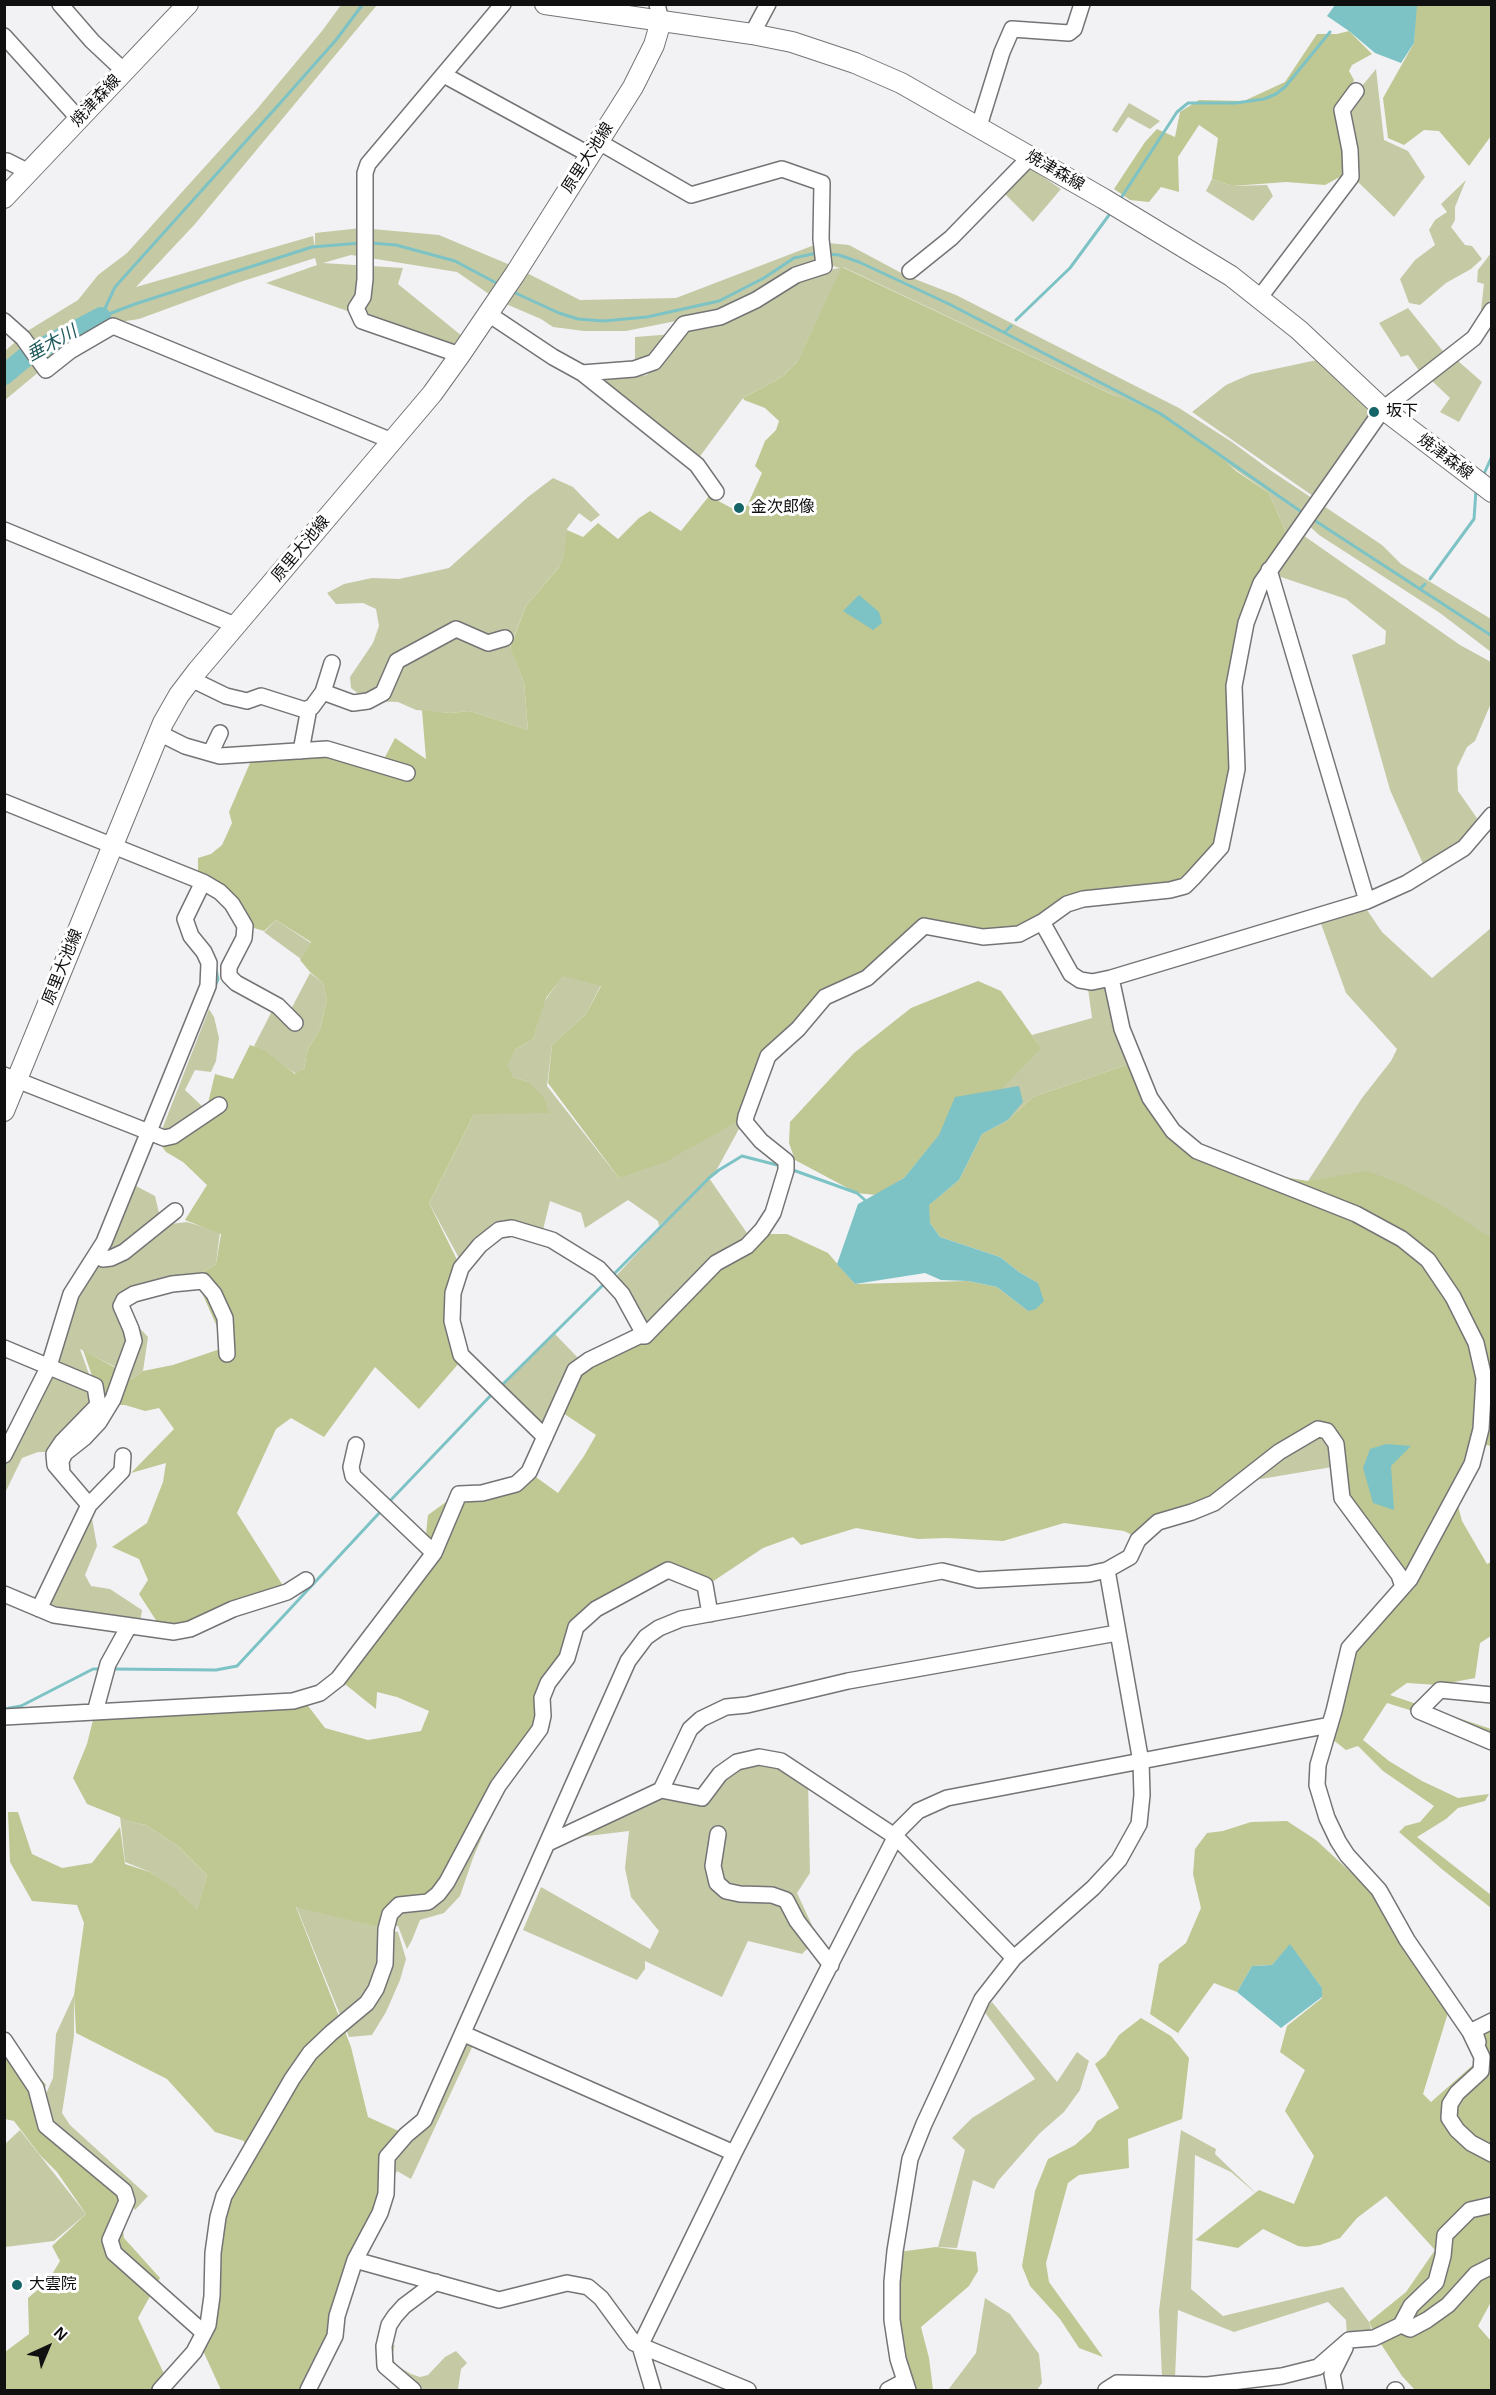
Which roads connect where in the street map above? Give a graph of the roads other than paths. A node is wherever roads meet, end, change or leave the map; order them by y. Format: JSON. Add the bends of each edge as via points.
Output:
{"nodes":[{"id":1,"x":60,"y":4,"type":"edge"},
{"id":2,"x":188,"y":4,"type":"edge"},
{"id":3,"x":503,"y":4,"type":"edge"},
{"id":4,"x":545,"y":4,"type":"edge"},
{"id":5,"x":768,"y":4,"type":"edge"},
{"id":6,"x":1082,"y":4,"type":"edge"},
{"id":7,"x":659,"y":13,"type":"edge"},
{"id":8,"x":752,"y":34,"type":"junction"},
{"id":9,"x":4,"y":36,"type":"edge"},
{"id":10,"x":124,"y":71,"type":"junction"},
{"id":11,"x":444,"y":75,"type":"junction"},
{"id":12,"x":1356,"y":91,"type":"dead end"},
{"id":13,"x":79,"y":119,"type":"junction"},
{"id":14,"x":979,"y":126,"type":"junction"},
{"id":15,"x":594,"y":148,"type":"junction"},
{"id":16,"x":1031,"y":156,"type":"junction"},
{"id":17,"x":7,"y":162,"type":"dead end"},
{"id":18,"x":29,"y":172,"type":"junction"},
{"id":19,"x":4,"y":198,"type":"edge"},
{"id":20,"x":910,"y":271,"type":"dead end"},
{"id":21,"x":1260,"y":297,"type":"junction"},
{"id":22,"x":1491,"y":310,"type":"edge"},
{"id":23,"x":487,"y":314,"type":"junction"},
{"id":24,"x":4,"y":321,"type":"edge"},
{"id":25,"x":460,"y":355,"type":"junction"},
{"id":26,"x":582,"y":373,"type":"junction"},
{"id":27,"x":1383,"y":409,"type":"junction"},
{"id":28,"x":392,"y":441,"type":"junction"},
{"id":29,"x":1485,"y":487,"type":"edge"},
{"id":30,"x":716,"y":492,"type":"dead end"},
{"id":31,"x":4,"y":530,"type":"edge"},
{"id":32,"x":1269,"y":570,"type":"junction"},
{"id":33,"x":235,"y":625,"type":"junction"},
{"id":34,"x":505,"y":638,"type":"dead end"},
{"id":35,"x":332,"y":663,"type":"dead end"},
{"id":36,"x":191,"y":679,"type":"junction"},
{"id":37,"x":323,"y":692,"type":"junction"},
{"id":38,"x":309,"y":708,"type":"junction"},
{"id":39,"x":159,"y":733,"type":"junction"},
{"id":40,"x":219,"y":733,"type":"dead end"},
{"id":41,"x":301,"y":751,"type":"junction"},
{"id":42,"x":211,"y":752,"type":"junction"},
{"id":43,"x":407,"y":773,"type":"dead end"},
{"id":44,"x":4,"y":801,"type":"edge"},
{"id":45,"x":1490,"y":820,"type":"edge"},
{"id":46,"x":113,"y":845,"type":"junction"},
{"id":47,"x":203,"y":882,"type":"junction"},
{"id":48,"x":1367,"y":901,"type":"junction"},
{"id":49,"x":1042,"y":922,"type":"junction"},
{"id":50,"x":1111,"y":978,"type":"junction"},
{"id":51,"x":295,"y":1023,"type":"dead end"},
{"id":52,"x":11,"y":1078,"type":"edge"},
{"id":53,"x":219,"y":1105,"type":"dead end"},
{"id":54,"x":4,"y":1111,"type":"edge"},
{"id":55,"x":148,"y":1132,"type":"junction"},
{"id":56,"x":175,"y":1211,"type":"dead end"},
{"id":57,"x":96,"y":1256,"type":"junction"},
{"id":58,"x":645,"y":1336,"type":"junction"},
{"id":59,"x":4,"y":1348,"type":"edge"},
{"id":60,"x":227,"y":1354,"type":"dead end"},
{"id":61,"x":49,"y":1366,"type":"junction"},
{"id":62,"x":545,"y":1437,"type":"junction"},
{"id":63,"x":356,"y":1445,"type":"dead end"},
{"id":64,"x":4,"y":1455,"type":"edge"},
{"id":65,"x":123,"y":1456,"type":"dead end"},
{"id":66,"x":62,"y":1473,"type":"junction"},
{"id":67,"x":89,"y":1505,"type":"junction"},
{"id":68,"x":434,"y":1552,"type":"junction"},
{"id":69,"x":1107,"y":1570,"type":"junction"},
{"id":70,"x":306,"y":1580,"type":"dead end"},
{"id":71,"x":1403,"y":1587,"type":"junction"},
{"id":72,"x":4,"y":1594,"type":"edge"},
{"id":73,"x":39,"y":1609,"type":"junction"},
{"id":74,"x":710,"y":1614,"type":"junction"},
{"id":75,"x":129,"y":1626,"type":"junction"},
{"id":76,"x":1118,"y":1634,"type":"junction"},
{"id":77,"x":1491,"y":1695,"type":"edge"},
{"id":78,"x":95,"y":1712,"type":"junction"},
{"id":79,"x":4,"y":1718,"type":"edge"},
{"id":80,"x":1330,"y":1725,"type":"junction"},
{"id":81,"x":1491,"y":1742,"type":"edge"},
{"id":82,"x":1141,"y":1762,"type":"junction"},
{"id":83,"x":661,"y":1790,"type":"junction"},
{"id":84,"x":718,"y":1834,"type":"dead end"},
{"id":85,"x":896,"y":1837,"type":"junction"},
{"id":86,"x":548,"y":1843,"type":"junction"},
{"id":87,"x":1014,"y":1958,"type":"junction"},
{"id":88,"x":831,"y":1965,"type":"junction"},
{"id":89,"x":1491,"y":2021,"type":"edge"},
{"id":90,"x":464,"y":2034,"type":"junction"},
{"id":91,"x":4,"y":2040,"type":"edge"},
{"id":92,"x":1482,"y":2057,"type":"junction"},
{"id":93,"x":735,"y":2153,"type":"junction"},
{"id":94,"x":1491,"y":2154,"type":"edge"},
{"id":95,"x":1491,"y":2205,"type":"edge"},
{"id":96,"x":355,"y":2260,"type":"junction"},
{"id":97,"x":1491,"y":2266,"type":"edge"},
{"id":98,"x":436,"y":2282,"type":"junction"},
{"id":99,"x":1401,"y":2325,"type":"junction"},
{"id":100,"x":204,"y":2333,"type":"junction"},
{"id":101,"x":1349,"y":2340,"type":"junction"},
{"id":102,"x":640,"y":2346,"type":"junction"},
{"id":103,"x":907,"y":2386,"type":"edge"},
{"id":104,"x":160,"y":2391,"type":"edge"},
{"id":105,"x":308,"y":2391,"type":"edge"},
{"id":106,"x":413,"y":2391,"type":"edge"},
{"id":107,"x":653,"y":2391,"type":"edge"},
{"id":108,"x":748,"y":2391,"type":"edge"},
{"id":109,"x":888,"y":2391,"type":"edge"},
{"id":110,"x":1106,"y":2391,"type":"edge"},
{"id":111,"x":1335,"y":2391,"type":"edge"}],
"edges":[{"from":1,"to":10,"type":"street"},
{"from":2,"to":10,"type":"main road","name":"焼津森線"},
{"from":3,"to":11,"type":"street"},
{"from":4,"to":7,"type":"main road","name":"焼津森線"},
{"from":5,"to":8,"type":"street"},
{"from":6,"to":14,"type":"street","via":[[1069,33],[1012,29]]},
{"from":7,"to":8,"type":"main road","name":"焼津森線"},
{"from":7,"to":15,"type":"main road","name":"原里大池線","via":[[649,56]]},
{"from":8,"to":14,"type":"main road","name":"焼津森線","via":[[792,42],[855,63],[901,83]]},
{"from":9,"to":13,"type":"street"},
{"from":10,"to":13,"type":"main road","name":"焼津森線"},
{"from":11,"to":15,"type":"street"},
{"from":11,"to":25,"type":"street","via":[[368,164],[363,297],[356,308],[362,321]]},
{"from":12,"to":21,"type":"street","via":[[1342,110],[1351,177]]},
{"from":13,"to":18,"type":"main road","name":"焼津森線"},
{"from":14,"to":16,"type":"main road","name":"焼津森線"},
{"from":15,"to":23,"type":"main road","name":"原里大池線"},
{"from":15,"to":26,"type":"street","via":[[691,195],[782,169],[822,183],[824,266],[796,275],[720,317],[684,324],[654,362],[633,369]]},
{"from":16,"to":20,"type":"street","via":[[951,238]]},
{"from":16,"to":21,"type":"main road","name":"焼津森線","via":[[1198,254]]},
{"from":17,"to":18,"type":"street"},
{"from":18,"to":19,"type":"main road","name":"焼津森線"},
{"from":21,"to":27,"type":"main road","name":"焼津森線"},
{"from":22,"to":27,"type":"street","via":[[1474,338]]},
{"from":23,"to":25,"type":"main road","name":"原里大池線"},
{"from":23,"to":26,"type":"street"},
{"from":24,"to":28,"type":"street","via":[[23,338],[46,370],[113,326]]},
{"from":25,"to":28,"type":"main road","name":"原里大池線"},
{"from":26,"to":30,"type":"street","via":[[697,465]]},
{"from":27,"to":29,"type":"main road","name":"焼津森線"},
{"from":27,"to":32,"type":"street"},
{"from":28,"to":33,"type":"main road","name":"原里大池線"},
{"from":31,"to":33,"type":"street"},
{"from":32,"to":48,"type":"street"},
{"from":32,"to":49,"type":"street","via":[[1254,597],[1240,650],[1234,686],[1237,769],[1221,848],[1185,886],[1083,899],[1067,904]]},
{"from":33,"to":36,"type":"main road","name":"原里大池線"},
{"from":34,"to":37,"type":"street","via":[[488,643],[456,629],[397,661],[383,693],[368,701],[353,703]]},
{"from":35,"to":37,"type":"street"},
{"from":36,"to":38,"type":"street","via":[[226,696],[247,701],[261,696]]},
{"from":36,"to":39,"type":"main road","name":"原里大池線"},
{"from":37,"to":38,"type":"street"},
{"from":38,"to":41,"type":"street"},
{"from":39,"to":42,"type":"street","via":[[185,746]]},
{"from":39,"to":46,"type":"main road","name":"原里大池線"},
{"from":40,"to":42,"type":"street"},
{"from":41,"to":42,"type":"street","via":[[220,756]]},
{"from":41,"to":43,"type":"street","via":[[327,749]]},
{"from":44,"to":46,"type":"street"},
{"from":45,"to":48,"type":"street","via":[[1464,848]]},
{"from":46,"to":47,"type":"street"},
{"from":46,"to":52,"type":"main road","name":"原里大池線"},
{"from":47,"to":51,"type":"street","via":[[232,904],[245,927],[244,938],[229,966],[229,976],[278,1006]]},
{"from":47,"to":55,"type":"street","via":[[185,919],[209,963],[208,986]]},
{"from":48,"to":50,"type":"street"},
{"from":49,"to":50,"type":"street","via":[[1071,974],[1092,982]]},
{"from":49,"to":58,"type":"street","via":[[1018,934],[983,937],[924,926],[867,978],[825,997],[768,1056],[745,1122],[786,1161],[773,1213],[747,1246],[716,1263]]},
{"from":50,"to":71,"type":"street","via":[[1122,1029],[1150,1098],[1173,1131],[1197,1151],[1356,1214],[1402,1239],[1428,1260],[1453,1297],[1476,1343],[1484,1378],[1481,1429],[1472,1464]]},
{"from":52,"to":54,"type":"main road","name":"原里大池線"},
{"from":52,"to":55,"type":"street"},
{"from":53,"to":55,"type":"street","via":[[173,1136],[164,1138]]},
{"from":55,"to":57,"type":"street"},
{"from":56,"to":57,"type":"street","via":[[124,1252],[111,1258]]},
{"from":57,"to":61,"type":"street","via":[[71,1294]]},
{"from":58,"to":62,"type":"street","via":[[589,1360],[575,1371]]},
{"from":58,"to":62,"type":"street","via":[[622,1294],[599,1269],[552,1240],[512,1228],[499,1230],[480,1245],[461,1268],[453,1293],[452,1322],[461,1355]]},
{"from":59,"to":61,"type":"street"},
{"from":60,"to":66,"type":"street","via":[[225,1318],[202,1281],[172,1284],[124,1300],[121,1306],[134,1341],[113,1399],[99,1422],[64,1454]]},
{"from":61,"to":64,"type":"street"},
{"from":61,"to":66,"type":"street","via":[[95,1386],[98,1405],[54,1454],[55,1465]]},
{"from":62,"to":68,"type":"street","via":[[529,1472],[516,1484],[459,1494]]},
{"from":63,"to":68,"type":"street","via":[[353,1476]]},
{"from":65,"to":67,"type":"street","via":[[122,1471]]},
{"from":66,"to":67,"type":"street"},
{"from":67,"to":73,"type":"street"},
{"from":68,"to":78,"type":"street","via":[[338,1678],[320,1693],[293,1701]]},
{"from":69,"to":71,"type":"street","via":[[1130,1557],[1138,1540],[1158,1522],[1214,1503],[1279,1452],[1318,1430],[1327,1431],[1336,1444],[1342,1498],[1399,1575]]},
{"from":69,"to":74,"type":"street","via":[[978,1581],[942,1571]]},
{"from":69,"to":76,"type":"street"},
{"from":70,"to":75,"type":"street","via":[[287,1592],[233,1609],[190,1629],[174,1632]]},
{"from":71,"to":80,"type":"street","via":[[1349,1648]]},
{"from":72,"to":73,"type":"street"},
{"from":73,"to":75,"type":"street","via":[[54,1615]]},
{"from":74,"to":86,"type":"street","via":[[681,1619],[646,1637],[635,1648]]},
{"from":74,"to":100,"type":"street","via":[[705,1585],[668,1570],[596,1609],[576,1627],[567,1658],[542,1698],[540,1728],[498,1786],[447,1882],[428,1902],[399,1905],[390,1914],[385,1964],[376,1989],[367,2002],[310,2053],[224,2196]]},
{"from":75,"to":78,"type":"street","via":[[107,1669]]},
{"from":76,"to":82,"type":"street"},
{"from":76,"to":83,"type":"street","via":[[848,1681],[726,1707],[690,1729]]},
{"from":77,"to":81,"type":"street","via":[[1440,1689],[1419,1711]]},
{"from":78,"to":79,"type":"street"},
{"from":80,"to":82,"type":"street"},
{"from":80,"to":92,"type":"street","via":[[1318,1765],[1317,1785],[1334,1833],[1347,1855],[1379,1890]]},
{"from":82,"to":85,"type":"street","via":[[947,1798],[918,1811]]},
{"from":82,"to":87,"type":"street","via":[[1139,1824],[1132,1840],[1093,1888]]},
{"from":83,"to":85,"type":"street","via":[[702,1798],[720,1774],[737,1762],[759,1757],[781,1761]]},
{"from":83,"to":86,"type":"street"},
{"from":84,"to":88,"type":"street","via":[[713,1866],[717,1883],[726,1891],[786,1900]]},
{"from":85,"to":87,"type":"street"},
{"from":85,"to":88,"type":"street"},
{"from":86,"to":90,"type":"street"},
{"from":87,"to":103,"type":"street","via":[[982,1999],[910,2159],[892,2282],[898,2359]]},
{"from":88,"to":93,"type":"street"},
{"from":89,"to":92,"type":"street","via":[[1474,2030]]},
{"from":90,"to":93,"type":"street"},
{"from":90,"to":96,"type":"street","via":[[424,2120],[387,2157],[386,2194]]},
{"from":91,"to":100,"type":"street","via":[[36,2088],[46,2126],[124,2191],[127,2201],[110,2240],[114,2253]]},
{"from":92,"to":94,"type":"street","via":[[1481,2071],[1450,2104],[1449,2118],[1471,2143]]},
{"from":93,"to":102,"type":"street"},
{"from":95,"to":99,"type":"street","via":[[1470,2210],[1445,2235],[1436,2282],[1411,2306]]},
{"from":96,"to":98,"type":"street"},
{"from":96,"to":105,"type":"street","via":[[335,2336]]},
{"from":97,"to":99,"type":"street","via":[[1476,2274],[1427,2320],[1410,2329]]},
{"from":98,"to":102,"type":"street","via":[[499,2300],[567,2283],[588,2286]]},
{"from":98,"to":106,"type":"street","via":[[395,2316],[384,2346],[385,2366]]},
{"from":99,"to":101,"type":"street","via":[[1374,2338]]},
{"from":100,"to":104,"type":"street","via":[[194,2352]]},
{"from":101,"to":110,"type":"street","via":[[1318,2367],[1282,2376],[1207,2385],[1117,2383]]},
{"from":101,"to":111,"type":"street","via":[[1332,2374]]},
{"from":102,"to":107,"type":"street"},
{"from":102,"to":108,"type":"street"},
{"from":103,"to":109,"type":"street"}]}
